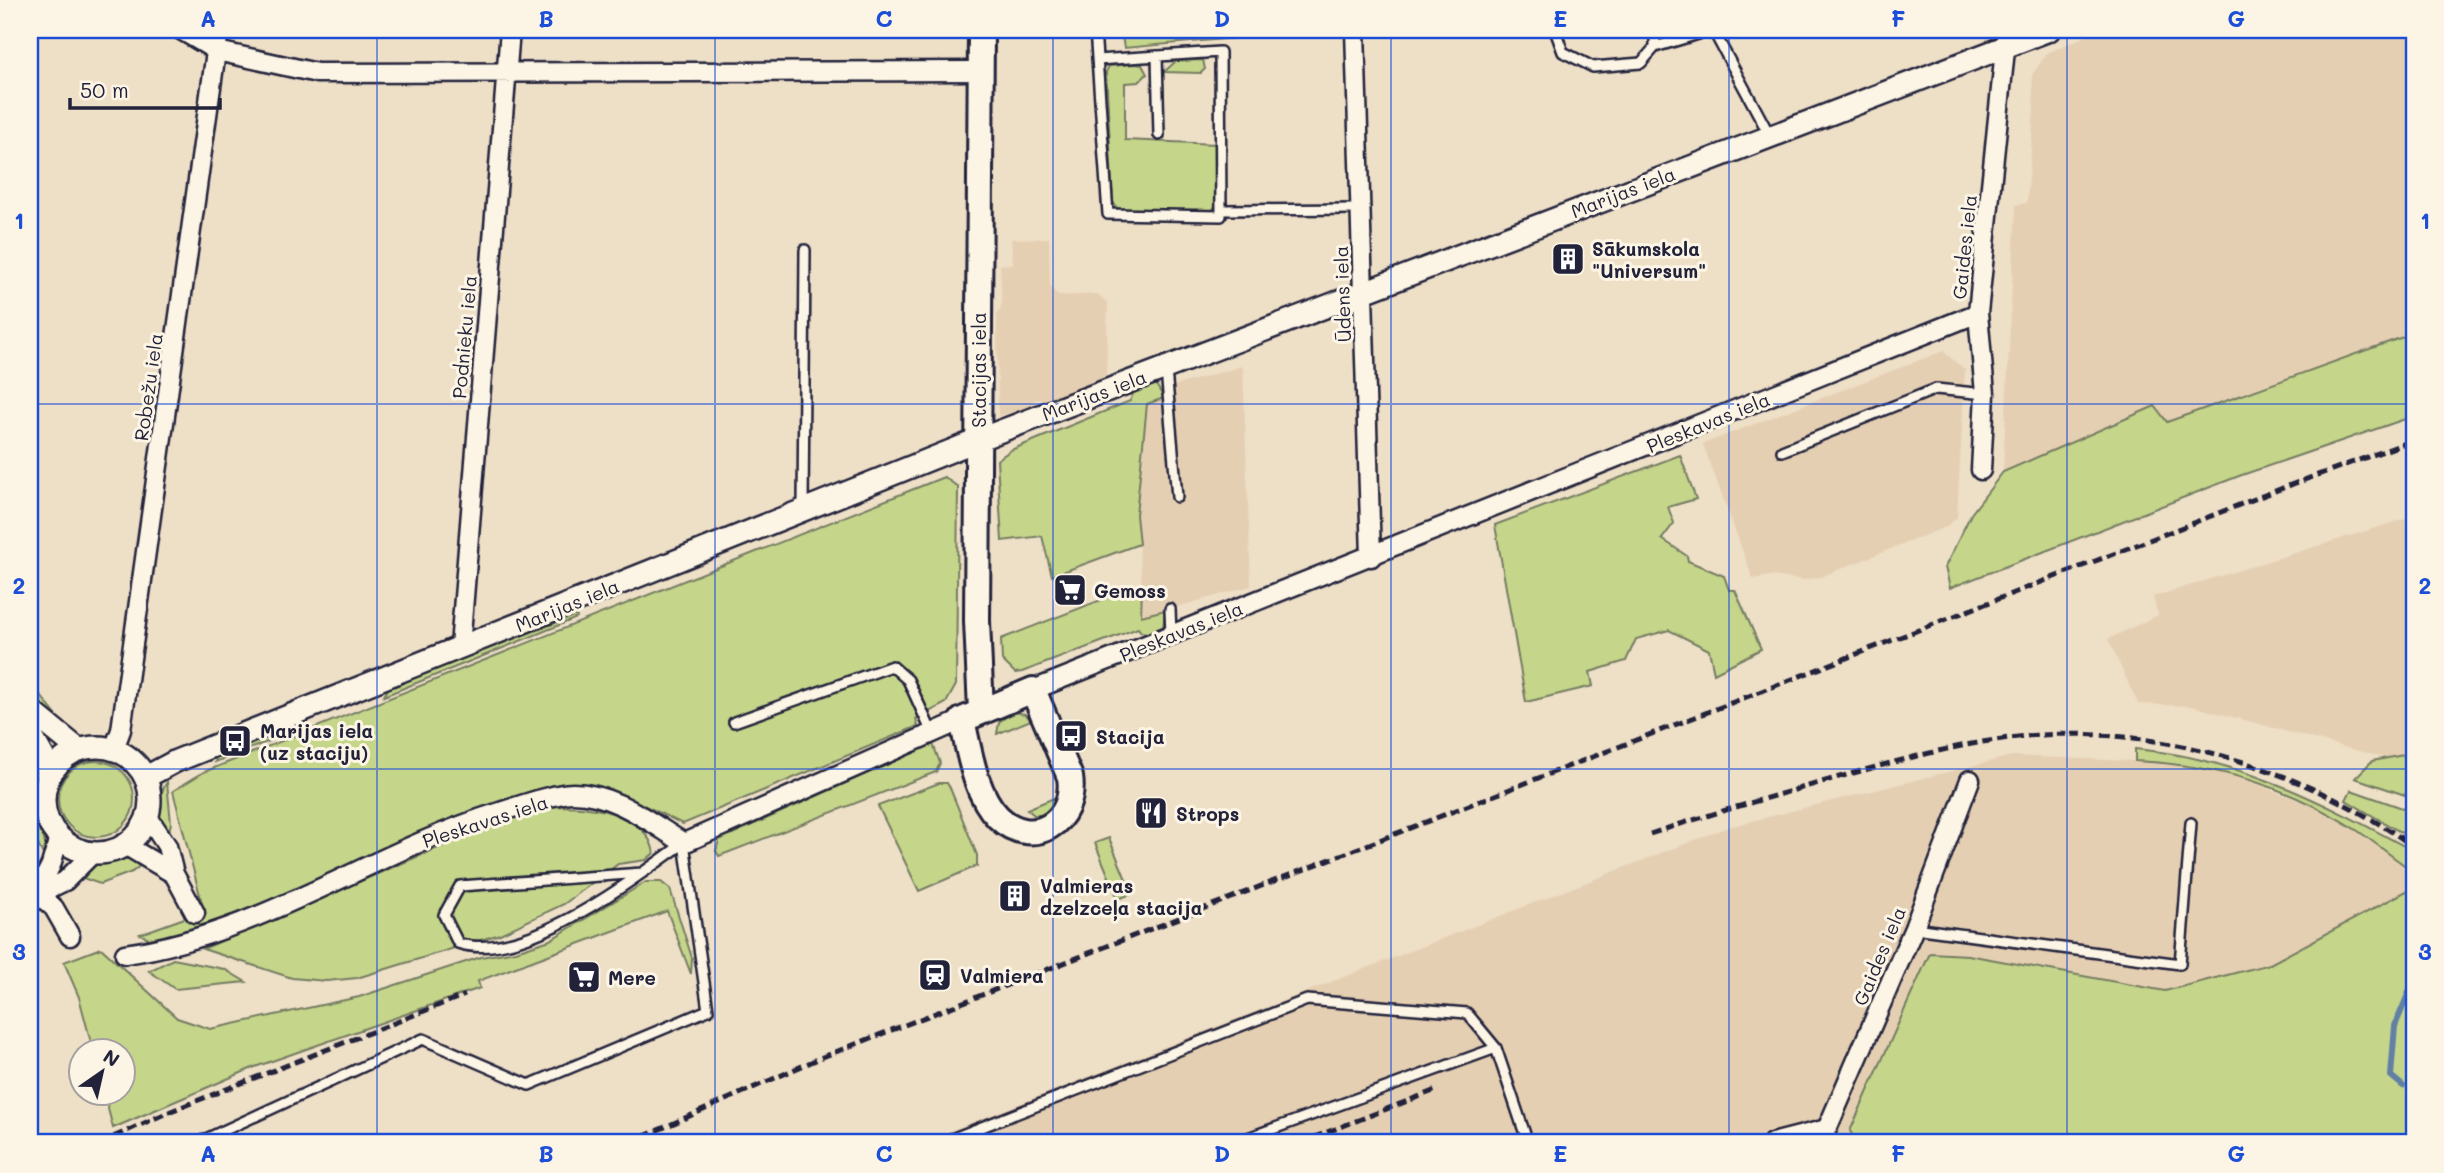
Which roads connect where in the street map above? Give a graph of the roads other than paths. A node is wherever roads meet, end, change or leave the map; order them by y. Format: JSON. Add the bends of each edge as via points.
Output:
{"nodes":[{"id":1,"x":181,"y":30,"type":"edge"},
{"id":2,"x":219,"y":30,"type":"edge"},
{"id":3,"x":510,"y":30,"type":"edge"},
{"id":4,"x":981,"y":30,"type":"edge"},
{"id":5,"x":1095,"y":30,"type":"edge"},
{"id":6,"x":1355,"y":30,"type":"edge"},
{"id":7,"x":1555,"y":30,"type":"edge"},
{"id":8,"x":1656,"y":30,"type":"edge"},
{"id":9,"x":1712,"y":30,"type":"edge"},
{"id":10,"x":2049,"y":30,"type":"edge"},
{"id":11,"x":2007,"y":38,"type":"edge"},
{"id":12,"x":1655,"y":47,"type":"junction"},
{"id":13,"x":217,"y":51,"type":"junction"},
{"id":14,"x":1157,"y":56,"type":"junction"},
{"id":15,"x":1097,"y":60,"type":"junction"},
{"id":16,"x":981,"y":71,"type":"junction"},
{"id":17,"x":506,"y":72,"type":"junction"},
{"id":18,"x":1159,"y":135,"type":"dead end"},
{"id":19,"x":1770,"y":136,"type":"junction"},
{"id":20,"x":1360,"y":209,"type":"junction"},
{"id":21,"x":1223,"y":210,"type":"junction"},
{"id":22,"x":805,"y":250,"type":"dead end"},
{"id":23,"x":1363,"y":292,"type":"junction"},
{"id":24,"x":1978,"y":313,"type":"junction"},
{"id":25,"x":1165,"y":368,"type":"junction"},
{"id":26,"x":1985,"y":394,"type":"junction"},
{"id":27,"x":978,"y":441,"type":"junction"},
{"id":28,"x":1782,"y":451,"type":"dead end"},
{"id":29,"x":1981,"y":470,"type":"dead end"},
{"id":30,"x":1177,"y":497,"type":"dead end"},
{"id":31,"x":803,"y":510,"type":"junction"},
{"id":32,"x":1371,"y":557,"type":"junction"},
{"id":33,"x":1170,"y":608,"type":"dead end"},
{"id":34,"x":1171,"y":635,"type":"junction"},
{"id":35,"x":460,"y":647,"type":"junction"},
{"id":36,"x":1032,"y":690,"type":"junction"},
{"id":37,"x":30,"y":710,"type":"edge"},
{"id":38,"x":972,"y":715,"type":"junction"},
{"id":39,"x":734,"y":722,"type":"dead end"},
{"id":40,"x":30,"y":733,"type":"edge"},
{"id":41,"x":932,"y":733,"type":"junction"},
{"id":42,"x":114,"y":749,"type":"junction"},
{"id":43,"x":79,"y":750,"type":"junction"},
{"id":44,"x":146,"y":777,"type":"junction"},
{"id":45,"x":48,"y":779,"type":"junction"},
{"id":46,"x":1970,"y":780,"type":"dead end"},
{"id":47,"x":148,"y":817,"type":"junction"},
{"id":48,"x":2191,"y":823,"type":"dead end"},
{"id":49,"x":59,"y":837,"type":"junction"},
{"id":50,"x":684,"y":843,"type":"junction"},
{"id":51,"x":125,"y":845,"type":"junction"},
{"id":52,"x":93,"y":853,"type":"junction"},
{"id":53,"x":642,"y":873,"type":"junction"},
{"id":54,"x":174,"y":874,"type":"junction"},
{"id":55,"x":34,"y":896,"type":"edge"},
{"id":56,"x":195,"y":913,"type":"dead end"},
{"id":57,"x":1914,"y":928,"type":"junction"},
{"id":58,"x":71,"y":936,"type":"dead end"},
{"id":59,"x":125,"y":954,"type":"dead end"},
{"id":60,"x":1496,"y":1048,"type":"junction"},
{"id":61,"x":1832,"y":1136,"type":"edge"},
{"id":62,"x":197,"y":1143,"type":"edge"},
{"id":63,"x":941,"y":1143,"type":"edge"},
{"id":64,"x":1234,"y":1143,"type":"edge"},
{"id":65,"x":1528,"y":1143,"type":"edge"},
{"id":66,"x":1772,"y":1143,"type":"edge"}],
"edges":[{"from":1,"to":13,"type":"street"},
{"from":2,"to":13,"type":"street","name":"Robežu iela"},
{"from":3,"to":17,"type":"street","name":"Podnieku iela"},
{"from":4,"to":16,"type":"main road","name":"Stacijas iela"},
{"from":5,"to":15,"type":"lane"},
{"from":6,"to":20,"type":"street","name":"Ūdens iela"},
{"from":7,"to":12,"type":"lane","via":[[1563,52],[1593,67],[1641,63]]},
{"from":8,"to":12,"type":"lane"},
{"from":9,"to":12,"type":"lane"},
{"from":9,"to":19,"type":"lane"},
{"from":10,"to":11,"type":"street","name":"Marijas iela"},
{"from":11,"to":19,"type":"street","name":"Marijas iela"},
{"from":11,"to":24,"type":"street","name":"Gaides iela"},
{"from":13,"to":17,"type":"street","via":[[317,73]]},
{"from":13,"to":42,"type":"street","name":"Robežu iela","via":[[121,730]]},
{"from":14,"to":15,"type":"lane"},
{"from":14,"to":18,"type":"lane"},
{"from":14,"to":21,"type":"lane","via":[[1220,52]]},
{"from":15,"to":21,"type":"lane","via":[[1108,214],[1221,216]]},
{"from":16,"to":17,"type":"street"},
{"from":16,"to":27,"type":"main road","name":"Stacijas iela"},
{"from":17,"to":35,"type":"street","name":"Podnieku iela"},
{"from":19,"to":23,"type":"street","name":"Marijas iela"},
{"from":20,"to":21,"type":"lane"},
{"from":20,"to":23,"type":"street","name":"Ūdens iela"},
{"from":22,"to":31,"type":"lane"},
{"from":23,"to":25,"type":"street","name":"Marijas iela"},
{"from":23,"to":32,"type":"street","name":"Ūdens iela"},
{"from":24,"to":26,"type":"street","name":"Gaides iela"},
{"from":24,"to":32,"type":"street","name":"Pleskavas iela"},
{"from":25,"to":27,"type":"street","name":"Marijas iela"},
{"from":25,"to":30,"type":"lane"},
{"from":26,"to":28,"type":"lane","via":[[1936,389]]},
{"from":26,"to":29,"type":"street","name":"Gaides iela"},
{"from":27,"to":31,"type":"street","name":"Marijas iela"},
{"from":27,"to":38,"type":"main road","name":"Stacijas iela"},
{"from":31,"to":35,"type":"street","name":"Marijas iela"},
{"from":32,"to":34,"type":"street","name":"Pleskavas iela"},
{"from":33,"to":34,"type":"lane"},
{"from":34,"to":36,"type":"street","name":"Pleskavas iela"},
{"from":35,"to":44,"type":"street","name":"Marijas iela"},
{"from":36,"to":38,"type":"main road","name":"Pleskavas iela"},
{"from":36,"to":38,"type":"main road","name":"Stacijas iela","via":[[1073,793],[1064,815],[1042,831],[1012,826],[988,804],[973,764]]},
{"from":37,"to":43,"type":"street"},
{"from":38,"to":41,"type":"street","name":"Pleskavas iela"},
{"from":39,"to":41,"type":"lane","via":[[892,666],[908,680]]},
{"from":40,"to":45,"type":"street","via":[[44,758]]},
{"from":41,"to":50,"type":"street","name":"Pleskavas iela"},
{"from":42,"to":43,"type":"street","via":[[94,746]]},
{"from":42,"to":44,"type":"street","via":[[136,763]]},
{"from":43,"to":45,"type":"street","via":[[61,761]]},
{"from":44,"to":47,"type":"street"},
{"from":45,"to":49,"type":"street","via":[[44,804],[51,828]]},
{"from":46,"to":57,"type":"street","name":"Gaides iela"},
{"from":47,"to":51,"type":"street"},
{"from":47,"to":54,"type":"street","via":[[167,846]]},
{"from":48,"to":57,"type":"lane","via":[[2179,964]]},
{"from":49,"to":52,"type":"street"},
{"from":49,"to":55,"type":"street","via":[[51,865]]},
{"from":50,"to":53,"type":"lane"},
{"from":50,"to":59,"type":"street","name":"Pleskavas iela","via":[[620,804],[573,793],[433,836],[200,938]]},
{"from":50,"to":62,"type":"lane","via":[[708,1010],[530,1085],[423,1039]]},
{"from":51,"to":52,"type":"street"},
{"from":51,"to":54,"type":"street"},
{"from":52,"to":55,"type":"street","via":[[65,881]]},
{"from":53,"to":53,"type":"lane","via":[[460,886],[444,915],[458,943],[476,949],[549,930],[608,898]]},
{"from":54,"to":56,"type":"street"},
{"from":55,"to":58,"type":"street","via":[[54,908]]},
{"from":57,"to":61,"type":"street","name":"Gaides iela"},
{"from":60,"to":63,"type":"lane","via":[[1467,1013],[1307,1000]]},
{"from":60,"to":64,"type":"lane"},
{"from":60,"to":65,"type":"lane"},
{"from":61,"to":66,"type":"street"}]}
